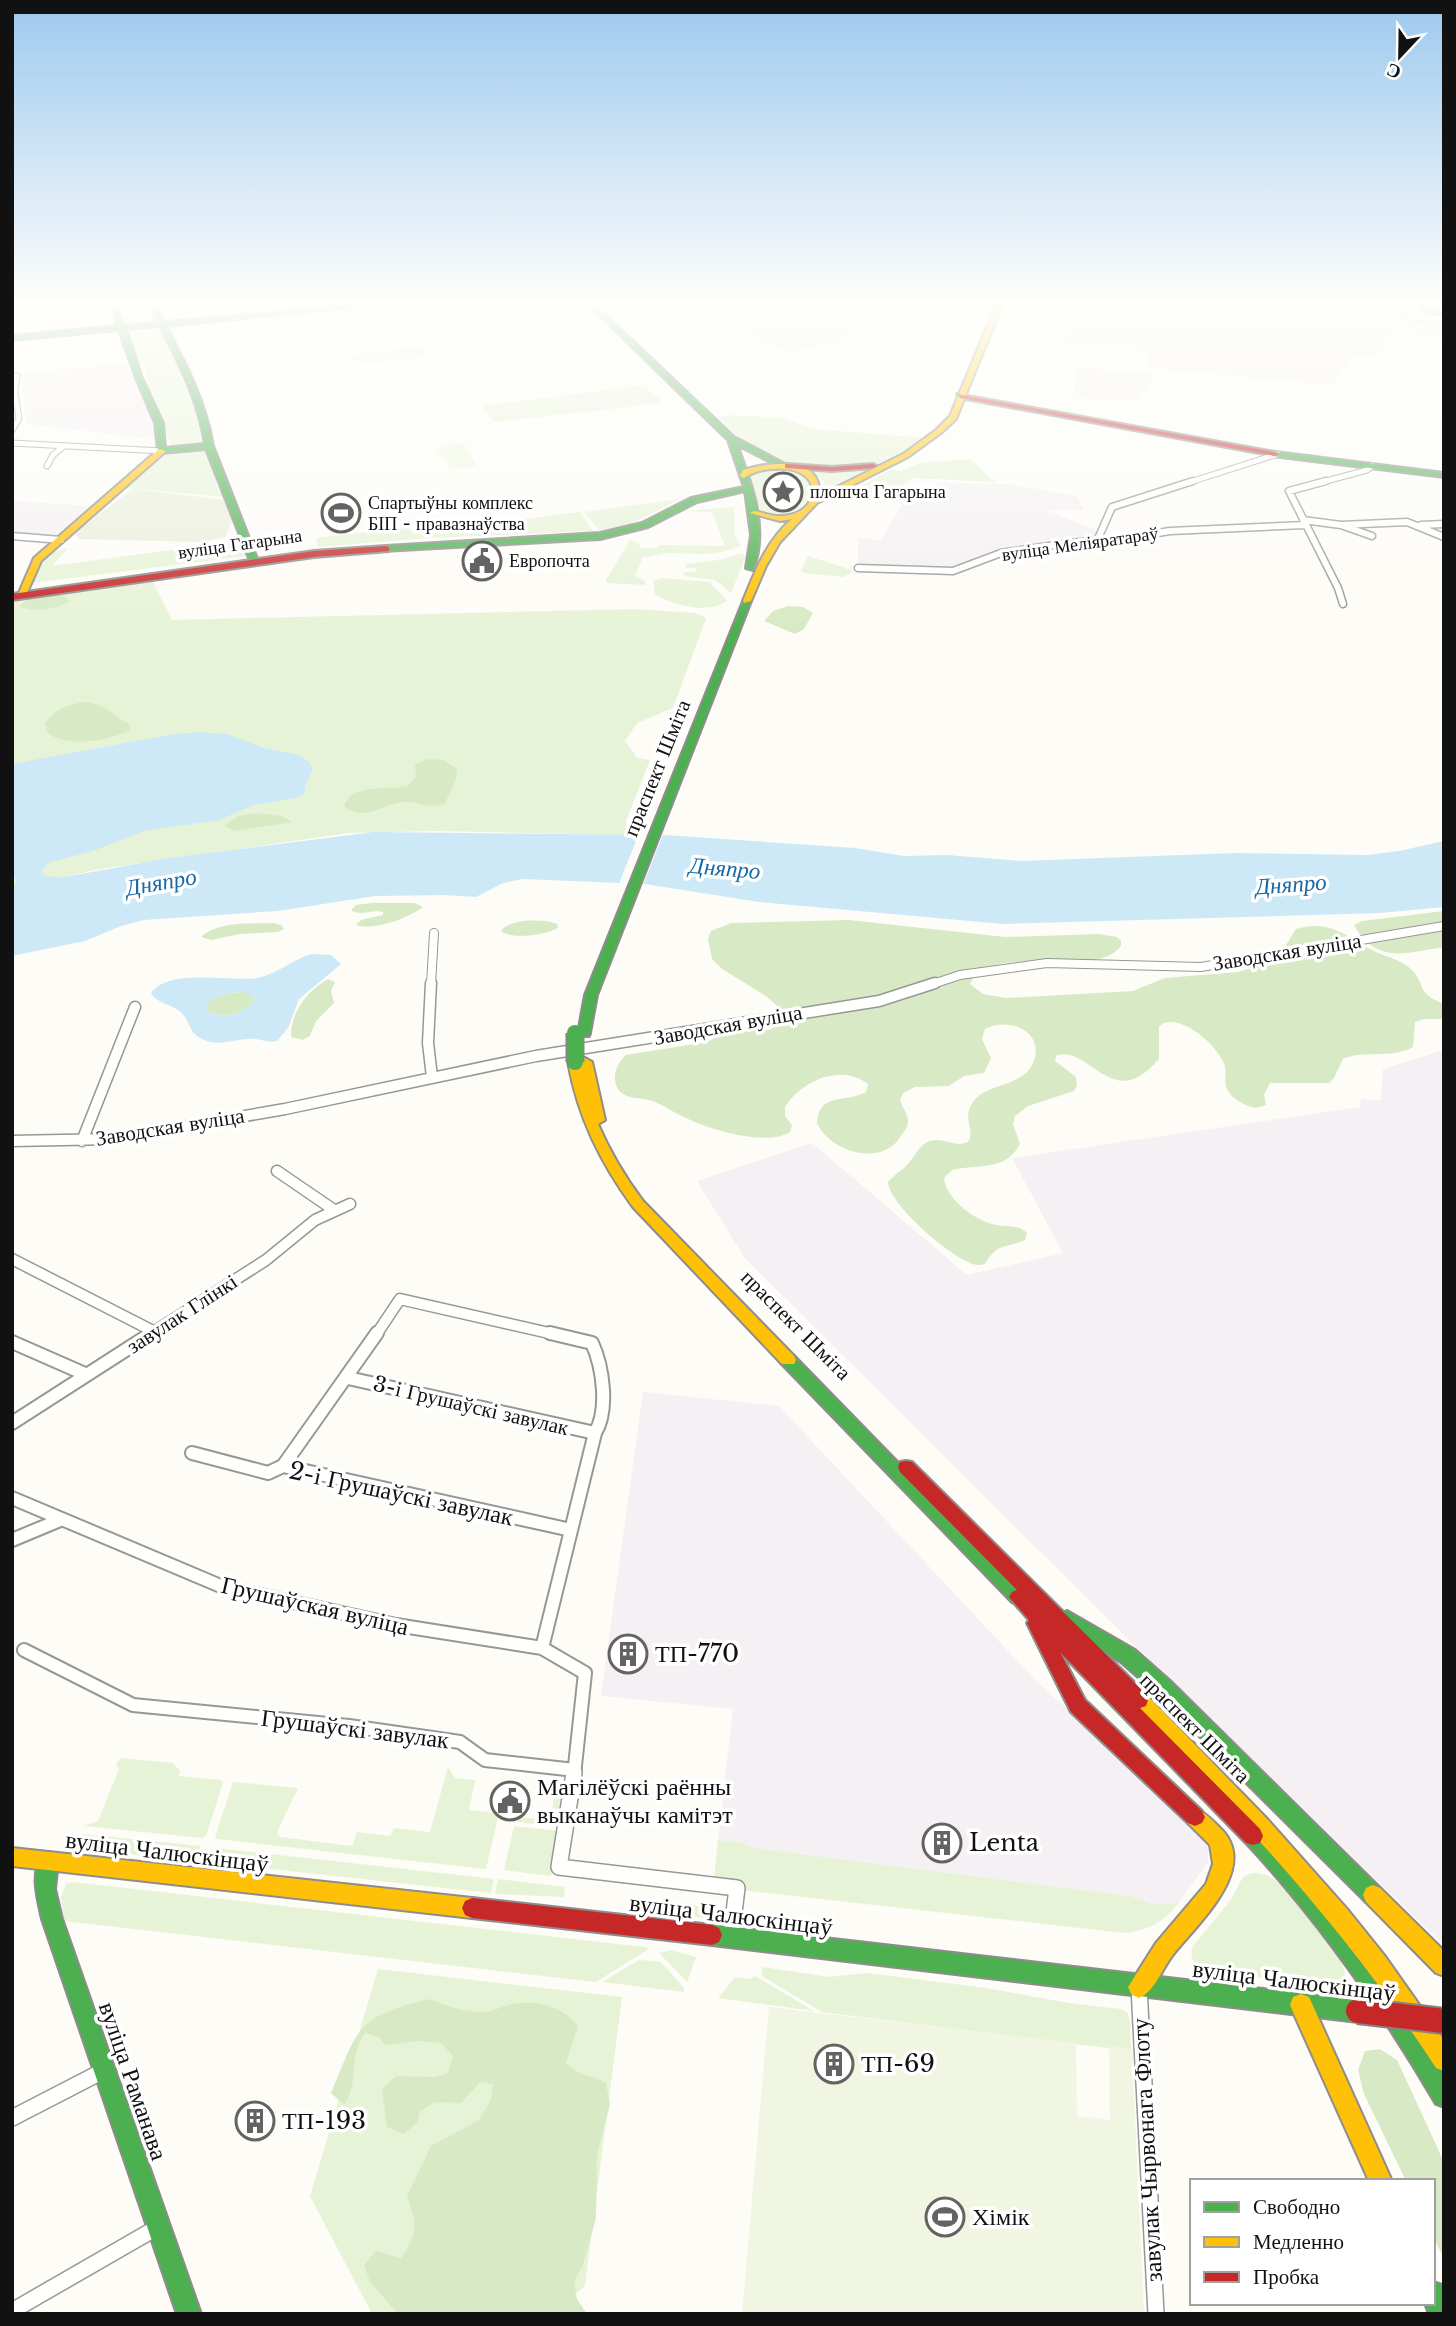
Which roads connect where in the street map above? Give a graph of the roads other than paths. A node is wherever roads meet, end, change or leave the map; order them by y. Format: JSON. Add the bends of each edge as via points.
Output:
{"nodes":[{"id":1,"x":154,"y":414,"type":"edge"},
{"id":2,"x":200,"y":414,"type":"edge"},
{"id":3,"x":705,"y":414,"type":"edge"},
{"id":4,"x":954,"y":414,"type":"edge"},
{"id":5,"x":1056,"y":414,"type":"edge"},
{"id":6,"x":731,"y":439,"type":"junction"},
{"id":7,"x":12,"y":443,"type":"edge"},
{"id":8,"x":64,"y":446,"type":"junction"},
{"id":9,"x":209,"y":446,"type":"junction"},
{"id":10,"x":162,"y":451,"type":"junction"},
{"id":11,"x":1278,"y":454,"type":"junction"},
{"id":12,"x":892,"y":462,"type":"junction"},
{"id":13,"x":47,"y":466,"type":"dead end"},
{"id":14,"x":788,"y":466,"type":"junction"},
{"id":15,"x":1372,"y":466,"type":"junction"},
{"id":16,"x":1444,"y":475,"type":"edge"},
{"id":17,"x":749,"y":494,"type":"junction"},
{"id":18,"x":815,"y":501,"type":"junction"},
{"id":19,"x":799,"y":515,"type":"junction"},
{"id":20,"x":1304,"y":522,"type":"junction"},
{"id":21,"x":1444,"y":524,"type":"edge"},
{"id":22,"x":1341,"y":525,"type":"junction"},
{"id":23,"x":1420,"y":525,"type":"junction"},
{"id":24,"x":12,"y":536,"type":"edge"},
{"id":25,"x":1372,"y":536,"type":"dead end"},
{"id":26,"x":1444,"y":537,"type":"edge"},
{"id":27,"x":61,"y":540,"type":"junction"},
{"id":28,"x":1097,"y":541,"type":"junction"},
{"id":29,"x":254,"y":561,"type":"junction"},
{"id":30,"x":858,"y":568,"type":"dead end"},
{"id":31,"x":17,"y":596,"type":"edge"},
{"id":32,"x":1343,"y":604,"type":"dead end"},
{"id":33,"x":680,"y":757,"type":"junction"},
{"id":34,"x":1444,"y":926,"type":"edge"},
{"id":35,"x":433,"y":933,"type":"dead end"},
{"id":36,"x":135,"y":1007,"type":"dead end"},
{"id":37,"x":432,"y":1077,"type":"junction"},
{"id":38,"x":82,"y":1141,"type":"junction"},
{"id":39,"x":12,"y":1142,"type":"edge"},
{"id":40,"x":277,"y":1171,"type":"dead end"},
{"id":41,"x":350,"y":1204,"type":"dead end"},
{"id":42,"x":334,"y":1210,"type":"junction"},
{"id":43,"x":12,"y":1259,"type":"edge"},
{"id":44,"x":153,"y":1331,"type":"junction"},
{"id":45,"x":12,"y":1342,"type":"edge"},
{"id":46,"x":85,"y":1374,"type":"junction"},
{"id":47,"x":348,"y":1378,"type":"junction"},
{"id":48,"x":12,"y":1423,"type":"edge"},
{"id":49,"x":595,"y":1433,"type":"junction"},
{"id":50,"x":192,"y":1453,"type":"dead end"},
{"id":51,"x":283,"y":1466,"type":"junction"},
{"id":52,"x":12,"y":1498,"type":"edge"},
{"id":53,"x":60,"y":1520,"type":"junction"},
{"id":54,"x":571,"y":1530,"type":"junction"},
{"id":55,"x":12,"y":1540,"type":"edge"},
{"id":56,"x":1036,"y":1607,"type":"junction"},
{"id":57,"x":542,"y":1648,"type":"junction"},
{"id":58,"x":24,"y":1650,"type":"dead end"},
{"id":59,"x":575,"y":1770,"type":"junction"},
{"id":60,"x":12,"y":1857,"type":"edge"},
{"id":61,"x":48,"y":1861,"type":"junction"},
{"id":62,"x":731,"y":1938,"type":"junction"},
{"id":63,"x":1444,"y":1966,"type":"edge"},
{"id":64,"x":1139,"y":1987,"type":"junction"},
{"id":65,"x":1301,"y":2005,"type":"junction"},
{"id":66,"x":1444,"y":2021,"type":"edge"},
{"id":67,"x":1444,"y":2060,"type":"edge"},
{"id":68,"x":105,"y":2070,"type":"junction"},
{"id":69,"x":1444,"y":2096,"type":"edge"},
{"id":70,"x":12,"y":2118,"type":"edge"},
{"id":71,"x":1380,"y":2179,"type":"edge"},
{"id":72,"x":158,"y":2227,"type":"junction"},
{"id":73,"x":15,"y":2311,"type":"edge"},
{"id":74,"x":189,"y":2314,"type":"edge"},
{"id":75,"x":1156,"y":2314,"type":"edge"}],
"edges":[{"from":1,"to":10,"type":"main road","via":[[164,443]]},
{"from":2,"to":9,"type":"main road"},
{"from":3,"to":6,"type":"main road","name":"праспект Шміта"},
{"from":4,"to":12,"type":"main road","via":[[943,432]]},
{"from":5,"to":11,"type":"main road"},
{"from":6,"to":14,"type":"main road","name":"праспект Шміта"},
{"from":6,"to":17,"type":"main road","name":"праспект Шміта"},
{"from":7,"to":8,"type":"street"},
{"from":8,"to":10,"type":"street"},
{"from":8,"to":13,"type":"street"},
{"from":9,"to":10,"type":"main road"},
{"from":9,"to":29,"type":"main road"},
{"from":10,"to":27,"type":"main road"},
{"from":11,"to":15,"type":"main road"},
{"from":11,"to":28,"type":"street","via":[[1112,507],[1105,532]]},
{"from":12,"to":14,"type":"main road","via":[[851,468]]},
{"from":12,"to":18,"type":"main road"},
{"from":14,"to":17,"type":"main road","via":[[746,472]]},
{"from":14,"to":18,"type":"main road","via":[[817,481]]},
{"from":15,"to":16,"type":"main road"},
{"from":15,"to":20,"type":"street","via":[[1289,491]]},
{"from":17,"to":19,"type":"main road","via":[[780,519]]},
{"from":17,"to":29,"type":"main road","name":"вуліца Гагарына","via":[[694,500],[645,525],[600,536]]},
{"from":17,"to":33,"type":"main road","name":"праспект Шміта","via":[[757,543],[754,559]]},
{"from":18,"to":19,"type":"main road"},
{"from":19,"to":33,"type":"main road","name":"праспект Шміта","via":[[765,556]]},
{"from":20,"to":22,"type":"street","name":"вуліца Меліяратараў"},
{"from":20,"to":28,"type":"street","name":"вуліца Меліяратараў"},
{"from":20,"to":32,"type":"street"},
{"from":21,"to":23,"type":"street","name":"вуліца Меліяратараў"},
{"from":22,"to":23,"type":"street","name":"вуліца Меліяратараў"},
{"from":22,"to":25,"type":"street","name":"вуліца Меліяратараў"},
{"from":23,"to":26,"type":"street","name":"вуліца Меліяратараў"},
{"from":24,"to":27,"type":"street"},
{"from":27,"to":31,"type":"main road","via":[[37,560]]},
{"from":28,"to":30,"type":"street","name":"вуліца Меліяратараў","via":[[1001,553],[953,571]]},
{"from":29,"to":31,"type":"main road","name":"вуліца Гагарына"},
{"from":33,"to":56,"type":"main road","name":"праспект Шміта","bridge":true,"via":[[579,1006],[582,1107],[600,1152],[638,1204]]},
{"from":34,"to":37,"type":"street","name":"Заводская вуліца","via":[[1201,967],[1047,963],[960,975],[879,1001]]},
{"from":35,"to":37,"type":"street","via":[[428,1043]]},
{"from":36,"to":38,"type":"street"},
{"from":37,"to":38,"type":"street","name":"Заводская вуліца","via":[[285,1109]]},
{"from":38,"to":39,"type":"street","name":"Заводская вуліца"},
{"from":40,"to":42,"type":"street"},
{"from":41,"to":42,"type":"street","name":"завулак Глінкі"},
{"from":42,"to":44,"type":"street","name":"завулак Глінкі","via":[[266,1260]]},
{"from":43,"to":44,"type":"street"},
{"from":44,"to":46,"type":"street","name":"завулак Глінкі"},
{"from":45,"to":46,"type":"street"},
{"from":46,"to":48,"type":"street","name":"завулак Глінкі"},
{"from":47,"to":49,"type":"street","name":"3-і Грушаўскі завулак"},
{"from":47,"to":49,"type":"street","via":[[400,1298],[592,1343],[599,1358],[603,1420]]},
{"from":47,"to":51,"type":"street"},
{"from":49,"to":54,"type":"street"},
{"from":50,"to":51,"type":"street","name":"2-і Грушаўскі завулак","via":[[268,1473]]},
{"from":51,"to":54,"type":"street","name":"2-і Грушаўскі завулак"},
{"from":52,"to":53,"type":"street","name":"Грушаўская вуліца"},
{"from":53,"to":55,"type":"street"},
{"from":53,"to":57,"type":"street","name":"Грушаўская вуліца","via":[[175,1569],[259,1597]]},
{"from":54,"to":57,"type":"street"},
{"from":56,"to":63,"type":"main road","via":[[1128,1656]]},
{"from":56,"to":64,"type":"main road","via":[[1078,1706],[1220,1841],[1223,1864],[1215,1889],[1163,1950]]},
{"from":56,"to":67,"type":"main road","name":"праспект Шміта","via":[[1282,1845],[1368,1946]]},
{"from":56,"to":69,"type":"main road","name":"праспект Шміта","via":[[1265,1847],[1345,1944],[1402,2024]]},
{"from":57,"to":59,"type":"street","name":"Грушаўская вуліца","via":[[585,1673]]},
{"from":58,"to":59,"type":"street","name":"Грушаўскі завулак","via":[[133,1705],[460,1742],[485,1760]]},
{"from":59,"to":62,"type":"street","via":[[559,1867],[737,1888]]},
{"from":60,"to":61,"type":"main road","name":"вуліца Чалюскінцаў"},
{"from":61,"to":62,"type":"main road","name":"вуліца Чалюскінцаў"},
{"from":61,"to":68,"type":"main road","name":"вуліца Раманава","via":[[45,1889],[52,1919]]},
{"from":62,"to":64,"type":"main road","name":"вуліца Чалюскінцаў"},
{"from":64,"to":65,"type":"main road","name":"вуліца Чалюскінцаў"},
{"from":64,"to":75,"type":"street","name":"завулак Чырвонага Флоту"},
{"from":65,"to":66,"type":"main road","name":"вуліца Чалюскінцаў","bridge":true},
{"from":65,"to":71,"type":"main road"},
{"from":68,"to":70,"type":"street"},
{"from":68,"to":72,"type":"main road","name":"вуліца Раманава"},
{"from":72,"to":73,"type":"street"},
{"from":72,"to":74,"type":"main road","name":"вуліца Раманава"}]}
